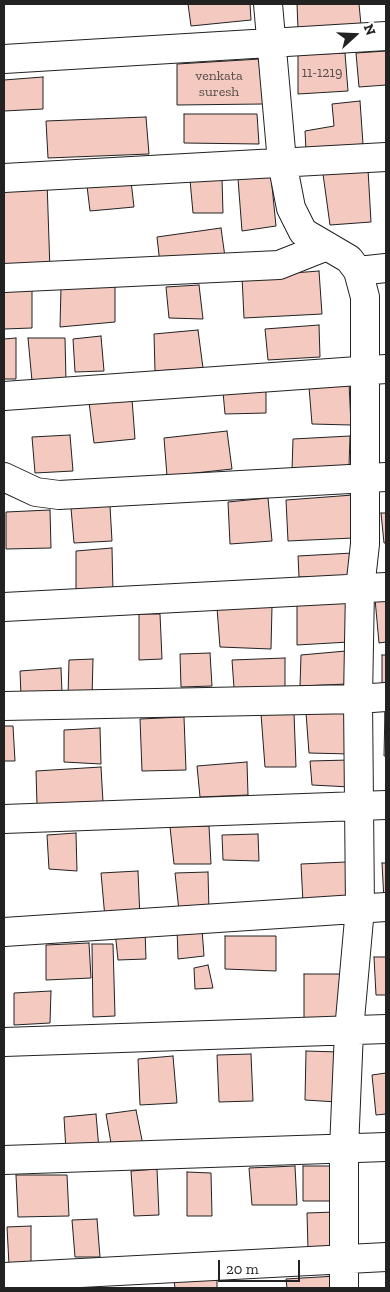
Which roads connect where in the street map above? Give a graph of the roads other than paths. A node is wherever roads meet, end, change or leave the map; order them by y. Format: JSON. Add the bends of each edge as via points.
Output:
{"nodes":[{"id":1,"x":268,"y":4,"type":"edge"},
{"id":2,"x":386,"y":36,"type":"edge"},
{"id":3,"x":273,"y":43,"type":"junction"},
{"id":4,"x":4,"y":60,"type":"edge"},
{"id":5,"x":386,"y":157,"type":"edge"},
{"id":6,"x":282,"y":162,"type":"junction"},
{"id":7,"x":4,"y":178,"type":"edge"},
{"id":8,"x":327,"y":246,"type":"junction"},
{"id":9,"x":386,"y":268,"type":"edge"},
{"id":10,"x":358,"y":271,"type":"junction"},
{"id":11,"x":4,"y":278,"type":"edge"},
{"id":12,"x":376,"y":370,"type":"edge"},
{"id":13,"x":4,"y":396,"type":"edge"},
{"id":14,"x":4,"y":477,"type":"edge"},
{"id":15,"x":376,"y":478,"type":"edge"},
{"id":16,"x":373,"y":588,"type":"edge"},
{"id":17,"x":4,"y":607,"type":"edge"},
{"id":18,"x":386,"y":697,"type":"edge"},
{"id":19,"x":358,"y":700,"type":"junction"},
{"id":20,"x":4,"y":706,"type":"edge"},
{"id":21,"x":386,"y":805,"type":"edge"},
{"id":22,"x":360,"y":807,"type":"junction"},
{"id":23,"x":4,"y":818,"type":"edge"},
{"id":24,"x":373,"y":908,"type":"edge"},
{"id":25,"x":4,"y":932,"type":"edge"},
{"id":26,"x":386,"y":1030,"type":"edge"},
{"id":27,"x":349,"y":1031,"type":"junction"},
{"id":28,"x":4,"y":1042,"type":"edge"},
{"id":29,"x":386,"y":1147,"type":"edge"},
{"id":30,"x":344,"y":1149,"type":"junction"},
{"id":31,"x":4,"y":1160,"type":"edge"},
{"id":32,"x":386,"y":1257,"type":"edge"},
{"id":33,"x":344,"y":1260,"type":"junction"},
{"id":34,"x":4,"y":1277,"type":"edge"},
{"id":35,"x":344,"y":1288,"type":"edge"}],
"edges":[{"from":1,"to":3,"type":"street"},
{"from":2,"to":3,"type":"street"},
{"from":3,"to":4,"type":"street"},
{"from":3,"to":6,"type":"street"},
{"from":5,"to":6,"type":"street"},
{"from":6,"to":7,"type":"street"},
{"from":6,"to":8,"type":"street","via":[[291,208],[303,232]]},
{"from":8,"to":10,"type":"street","via":[[349,259]]},
{"from":8,"to":11,"type":"street","via":[[279,265]]},
{"from":9,"to":10,"type":"street"},
{"from":10,"to":12,"type":"street"},
{"from":12,"to":13,"type":"street"},
{"from":12,"to":15,"type":"street"},
{"from":14,"to":15,"type":"street","via":[[36,492],[58,495]]},
{"from":15,"to":16,"type":"street","via":[[365,544]]},
{"from":16,"to":17,"type":"street"},
{"from":16,"to":19,"type":"street"},
{"from":18,"to":19,"type":"street"},
{"from":19,"to":20,"type":"street"},
{"from":19,"to":22,"type":"street"},
{"from":21,"to":22,"type":"street"},
{"from":22,"to":23,"type":"street"},
{"from":22,"to":24,"type":"street"},
{"from":24,"to":25,"type":"street"},
{"from":24,"to":27,"type":"street"},
{"from":26,"to":27,"type":"street"},
{"from":27,"to":28,"type":"street"},
{"from":27,"to":30,"type":"street"},
{"from":29,"to":30,"type":"street"},
{"from":30,"to":31,"type":"street"},
{"from":30,"to":33,"type":"street"},
{"from":32,"to":33,"type":"street"},
{"from":33,"to":34,"type":"street"},
{"from":33,"to":35,"type":"street"}]}
